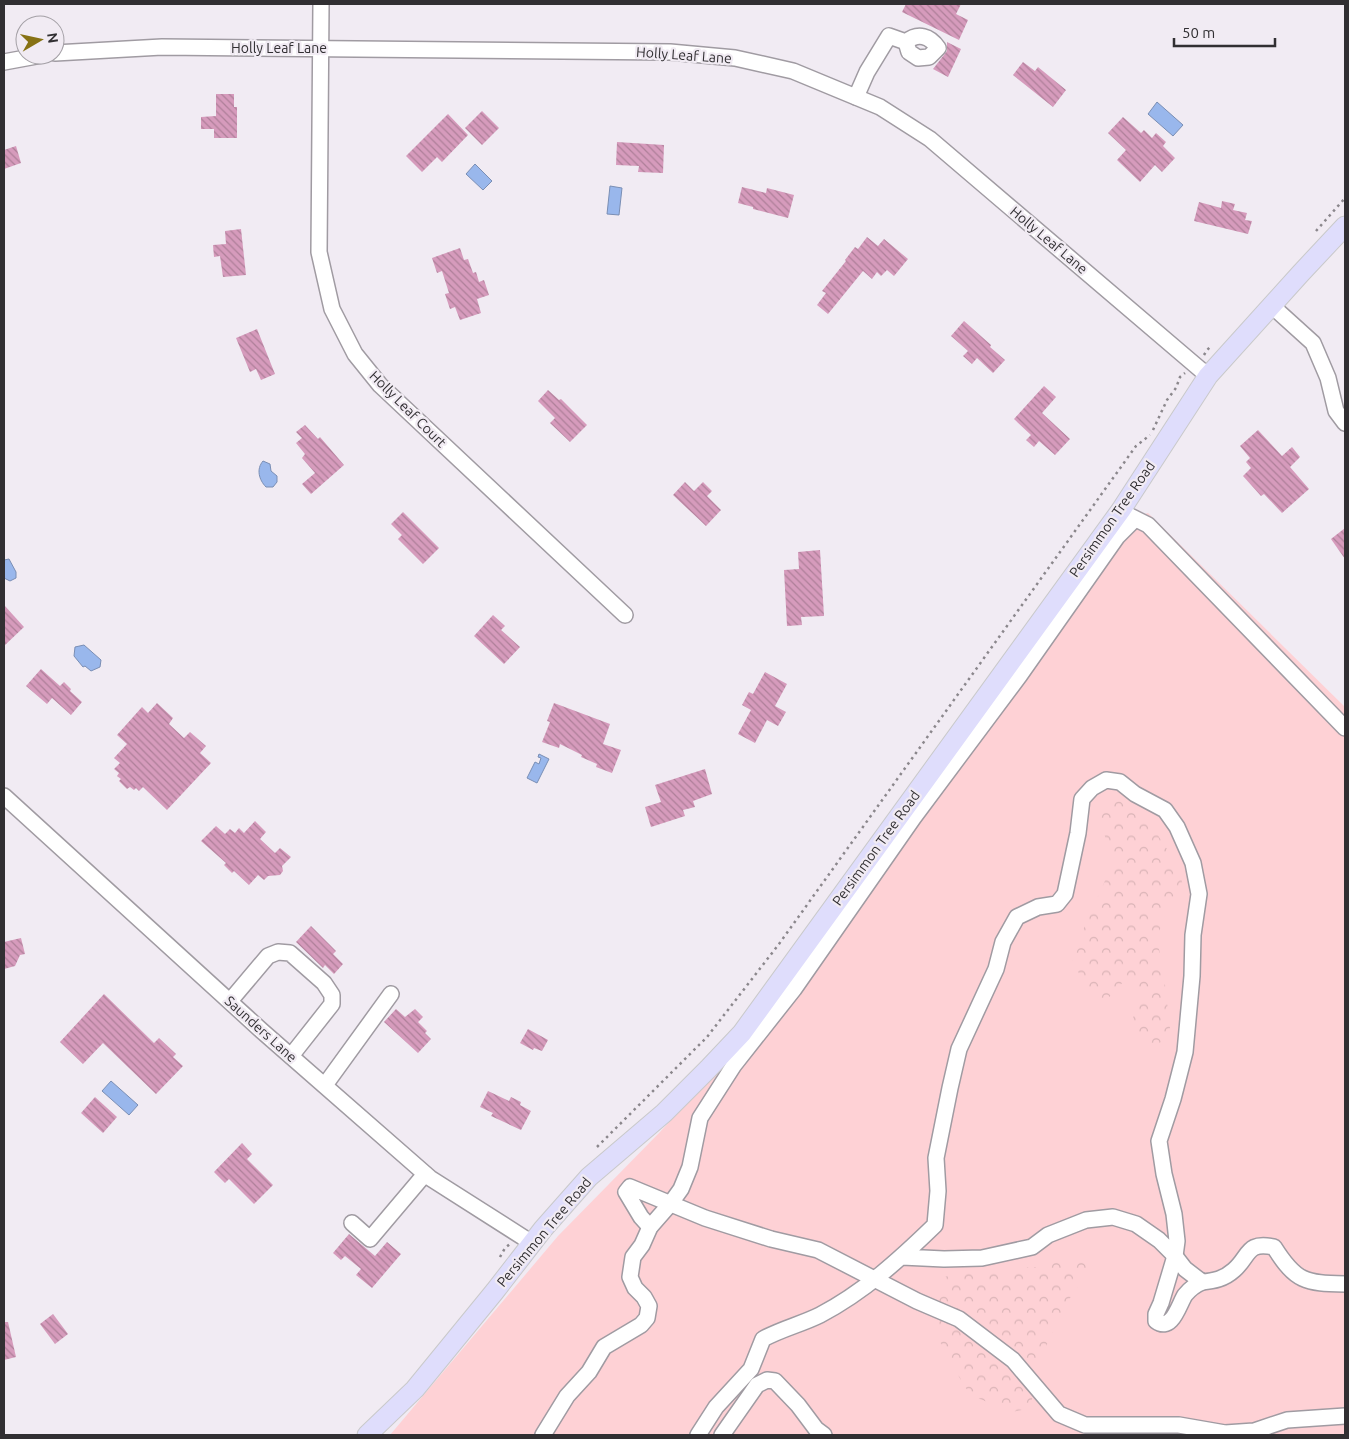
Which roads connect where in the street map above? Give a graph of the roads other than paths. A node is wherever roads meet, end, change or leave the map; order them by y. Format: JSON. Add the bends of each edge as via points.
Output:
{"nodes":[{"id":1,"x":321,"y":4,"type":"edge"},
{"id":2,"x":906,"y":42,"type":"dead end"},
{"id":3,"x":321,"y":48,"type":"junction"},
{"id":4,"x":65,"y":53,"type":"edge"},
{"id":5,"x":856,"y":97,"type":"junction"},
{"id":6,"x":1345,"y":226,"type":"edge"},
{"id":7,"x":1271,"y":306,"type":"junction"},
{"id":8,"x":1201,"y":370,"type":"junction"},
{"id":9,"x":1345,"y":423,"type":"edge"},
{"id":10,"x":1128,"y":515,"type":"junction"},
{"id":11,"x":625,"y":615,"type":"dead end"},
{"id":12,"x":1345,"y":728,"type":"edge"},
{"id":13,"x":4,"y":796,"type":"edge"},
{"id":14,"x":391,"y":994,"type":"dead end"},
{"id":15,"x":230,"y":1001,"type":"junction"},
{"id":16,"x":292,"y":1056,"type":"junction"},
{"id":17,"x":325,"y":1085,"type":"junction"},
{"id":18,"x":425,"y":1174,"type":"junction"},
{"id":19,"x":671,"y":1203,"type":"junction"},
{"id":20,"x":352,"y":1223,"type":"dead end"},
{"id":21,"x":650,"y":1228,"type":"junction"},
{"id":22,"x":525,"y":1239,"type":"junction"},
{"id":23,"x":1175,"y":1256,"type":"junction"},
{"id":24,"x":902,"y":1257,"type":"junction"},
{"id":25,"x":876,"y":1279,"type":"junction"},
{"id":26,"x":1202,"y":1282,"type":"junction"},
{"id":27,"x":1345,"y":1284,"type":"edge"},
{"id":28,"x":1345,"y":1416,"type":"edge"},
{"id":29,"x":367,"y":1435,"type":"edge"},
{"id":30,"x":543,"y":1435,"type":"edge"},
{"id":31,"x":698,"y":1435,"type":"edge"},
{"id":32,"x":722,"y":1435,"type":"edge"},
{"id":33,"x":824,"y":1435,"type":"edge"}],
"edges":[{"from":1,"to":3,"type":"street","name":"Holly Leaf Court"},
{"from":2,"to":5,"type":"street","via":[[889,36]]},
{"from":3,"to":4,"type":"street","name":"Holly Leaf Lane","via":[[162,48]]},
{"from":3,"to":5,"type":"street","name":"Holly Leaf Lane","via":[[670,52],[735,58],[793,71]]},
{"from":3,"to":11,"type":"street","name":"Holly Leaf Court","via":[[319,252],[332,309],[353,350],[380,385]]},
{"from":5,"to":8,"type":"street","name":"Holly Leaf Lane","via":[[930,139]]},
{"from":6,"to":7,"type":"main road","name":"Persimmon Tree Road"},
{"from":7,"to":8,"type":"main road","name":"Persimmon Tree Road"},
{"from":7,"to":9,"type":"street","via":[[1313,343],[1328,378],[1336,411]]},
{"from":8,"to":10,"type":"main road","name":"Persimmon Tree Road"},
{"from":10,"to":12,"type":"street","via":[[1148,525]]},
{"from":10,"to":19,"type":"street","via":[[1117,537],[1020,675],[914,816],[794,989],[734,1065],[700,1118],[690,1167]]},
{"from":10,"to":22,"type":"main road","name":"Persimmon Tree Road","via":[[742,1033],[664,1113],[589,1177]]},
{"from":13,"to":15,"type":"street","name":"Saunders Lane"},
{"from":14,"to":17,"type":"street"},
{"from":15,"to":16,"type":"street","name":"Saunders Lane"},
{"from":15,"to":16,"type":"street","via":[[268,956],[278,952],[290,953],[324,982],[332,994],[332,1004]]},
{"from":16,"to":17,"type":"street","name":"Saunders Lane"},
{"from":17,"to":18,"type":"street","name":"Saunders Lane"},
{"from":18,"to":20,"type":"street","via":[[370,1239]]},
{"from":18,"to":22,"type":"street","name":"Saunders Lane"},
{"from":19,"to":21,"type":"street"},
{"from":19,"to":21,"type":"street","via":[[630,1186],[626,1192]]},
{"from":19,"to":25,"type":"street","via":[[705,1218],[818,1250]]},
{"from":21,"to":30,"type":"street","via":[[633,1257],[630,1277],[649,1306],[647,1318],[604,1347]]},
{"from":22,"to":29,"type":"main road","name":"Persimmon Tree Road","via":[[415,1389]]},
{"from":23,"to":24,"type":"street","via":[[1136,1224],[1113,1217],[1086,1220],[1048,1235],[1032,1247],[982,1258]]},
{"from":23,"to":24,"type":"street","via":[[1174,1214],[1159,1141],[1185,1052],[1199,894],[1192,863],[1177,827],[1165,810],[1120,782],[1106,780],[1082,799],[1065,894],[1057,904],[1038,907],[1017,917],[1003,942],[996,969],[959,1050],[936,1158],[935,1225]]},
{"from":23,"to":26,"type":"street"},
{"from":23,"to":26,"type":"street","via":[[1156,1314],[1159,1323],[1170,1321],[1186,1295]]},
{"from":24,"to":25,"type":"street"},
{"from":25,"to":28,"type":"street","via":[[959,1320],[1013,1360],[1060,1414],[1085,1425],[1179,1425],[1225,1433],[1254,1431],[1287,1420]]},
{"from":25,"to":31,"type":"street","via":[[821,1314],[763,1339],[751,1369],[716,1407]]},
{"from":26,"to":27,"type":"street","via":[[1217,1281],[1235,1269],[1247,1252],[1257,1245],[1266,1245],[1274,1247],[1299,1278],[1318,1283]]},
{"from":32,"to":33,"type":"street","via":[[757,1385],[766,1380],[775,1381]]}]}
